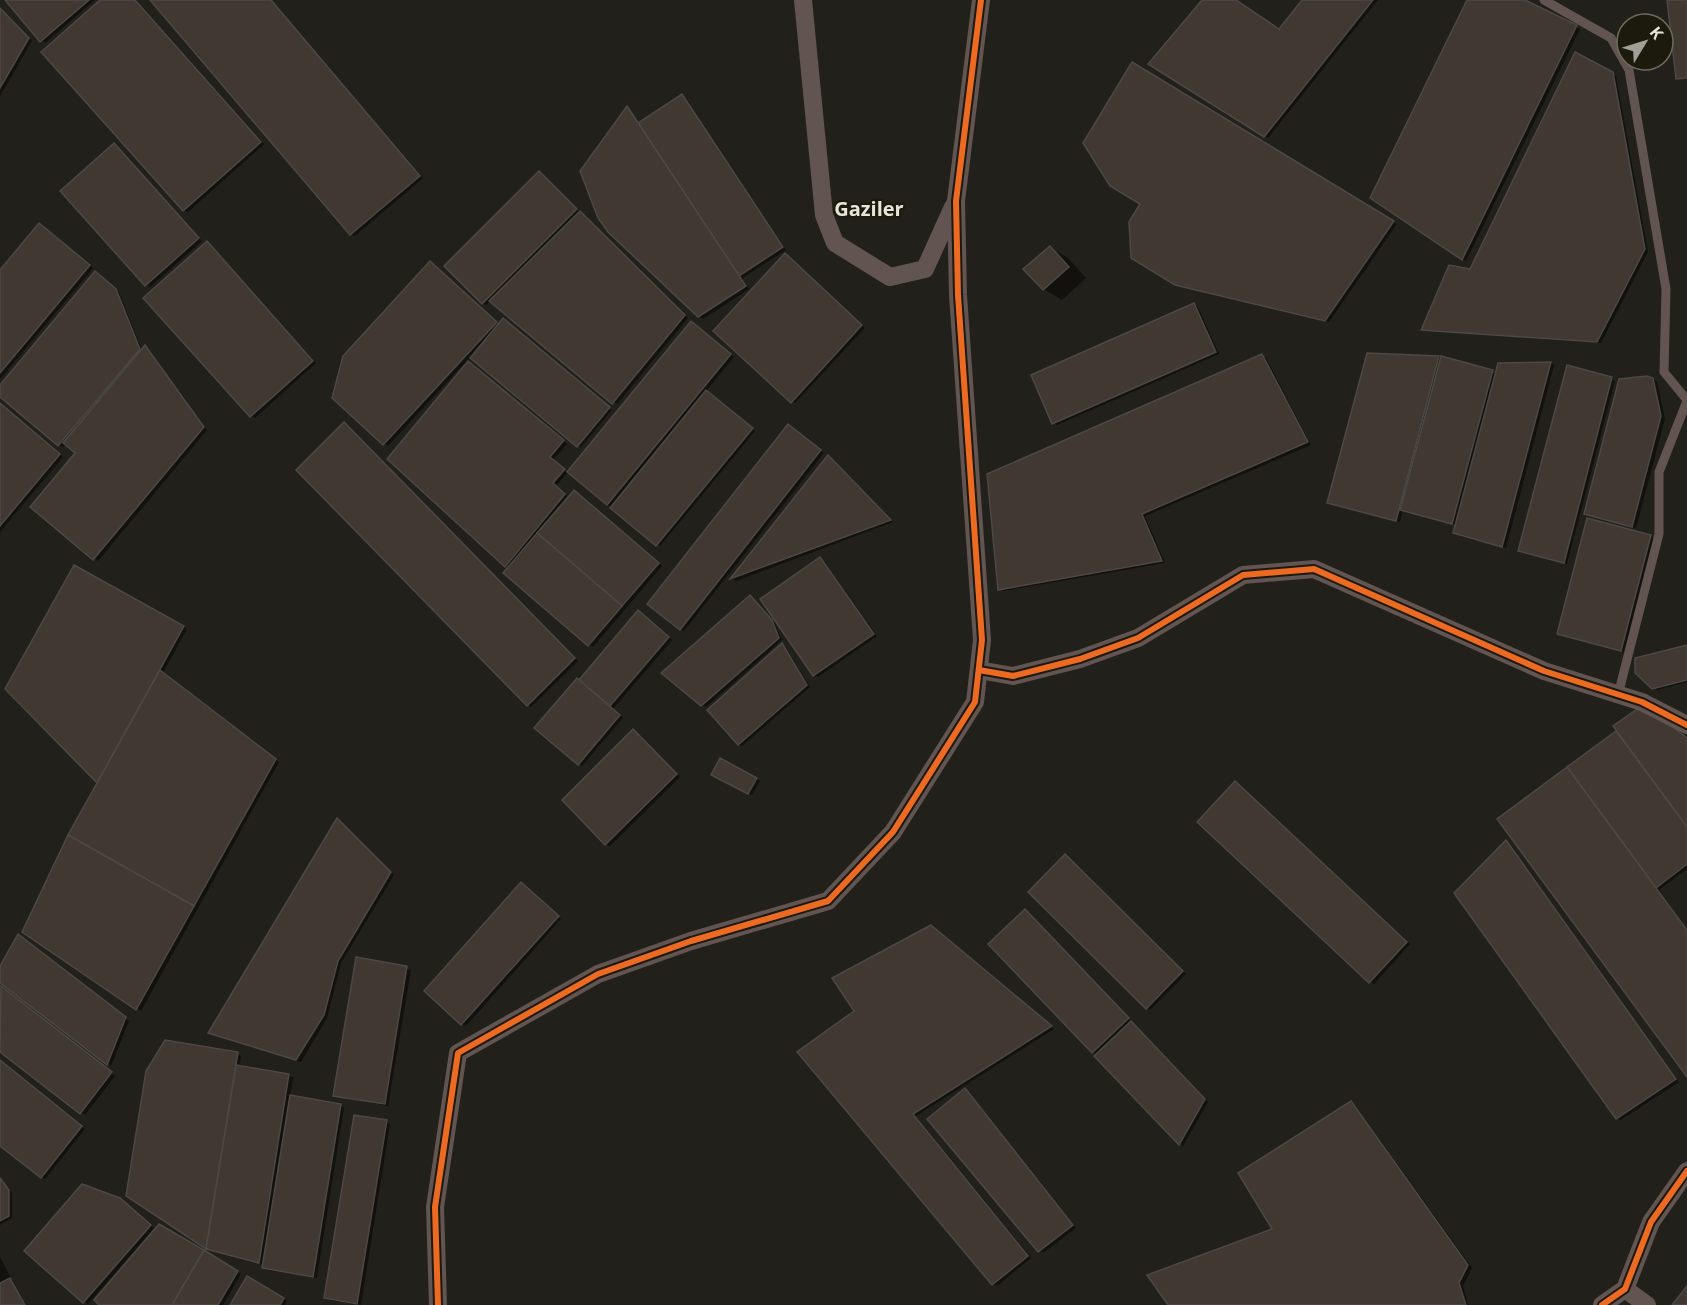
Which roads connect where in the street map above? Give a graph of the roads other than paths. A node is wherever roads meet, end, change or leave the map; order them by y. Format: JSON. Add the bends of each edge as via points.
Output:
{"nodes":[{"id":1,"x":803,"y":0,"type":"edge"},
{"id":2,"x":981,"y":0,"type":"edge"},
{"id":3,"x":1544,"y":0,"type":"edge"},
{"id":4,"x":956,"y":201,"type":"junction"},
{"id":5,"x":1687,"y":400,"type":"edge"},
{"id":6,"x":979,"y":670,"type":"junction"},
{"id":7,"x":1618,"y":694,"type":"junction"},
{"id":8,"x":1687,"y":725,"type":"edge"},
{"id":9,"x":1687,"y":1171,"type":"edge"},
{"id":10,"x":1625,"y":1289,"type":"junction"},
{"id":11,"x":438,"y":1305,"type":"edge"},
{"id":12,"x":1602,"y":1305,"type":"edge"},
{"id":13,"x":1647,"y":1305,"type":"edge"}],
"edges":[{"from":1,"to":4,"type":"street","via":[[824,215],[835,243],[890,277],[925,269]]},
{"from":2,"to":4,"type":"street"},
{"from":3,"to":5,"type":"lane","via":[[1611,38],[1629,70],[1666,289],[1664,372]]},
{"from":4,"to":6,"type":"street","via":[[958,295],[982,640]]},
{"from":5,"to":7,"type":"lane","via":[[1659,472],[1659,534]]},
{"from":6,"to":7,"type":"street","via":[[1013,676],[1080,659],[1138,638],[1243,575],[1314,569],[1544,671]]},
{"from":6,"to":11,"type":"street","via":[[975,702],[893,832],[828,902],[691,941],[598,974],[458,1053],[435,1207]]},
{"from":7,"to":8,"type":"street"},
{"from":9,"to":10,"type":"street","via":[[1651,1222]]},
{"from":10,"to":12,"type":"street"},
{"from":10,"to":13,"type":"street"}]}
